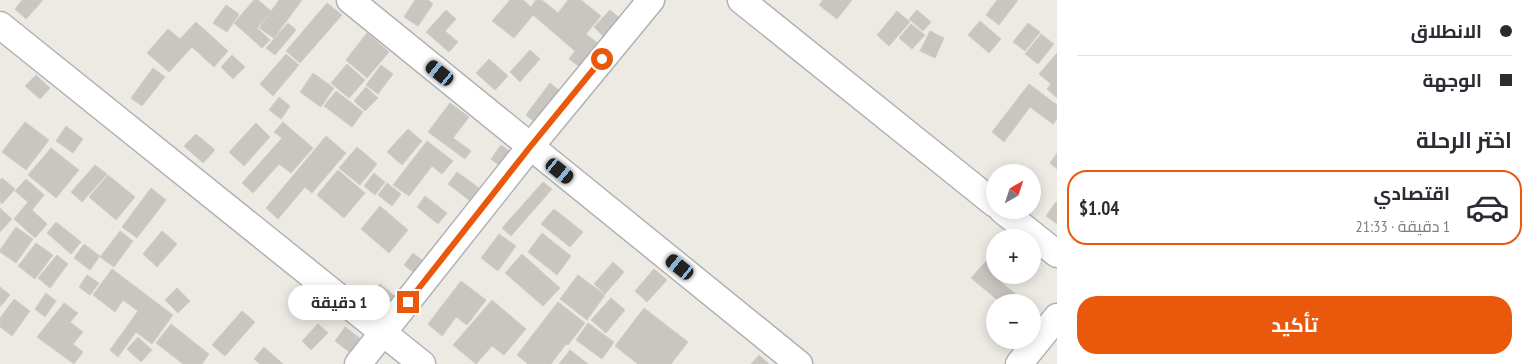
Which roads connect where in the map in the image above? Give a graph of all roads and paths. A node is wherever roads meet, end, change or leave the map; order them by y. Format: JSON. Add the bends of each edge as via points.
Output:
{"nodes":[{"id":1,"x":350,"y":0,"type":"edge"},
{"id":2,"x":651,"y":0,"type":"edge"},
{"id":3,"x":741,"y":0,"type":"edge"},
{"id":4,"x":0,"y":25,"type":"edge"},
{"id":5,"x":530,"y":147,"type":"junction"},
{"id":6,"x":986,"y":197,"type":"edge"},
{"id":7,"x":1013,"y":219,"type":"edge"},
{"id":8,"x":1057,"y":254,"type":"edge"},
{"id":9,"x":1057,"y":317,"type":"edge"},
{"id":10,"x":384,"y":333,"type":"junction"},
{"id":11,"x":358,"y":364,"type":"edge"},
{"id":12,"x":422,"y":364,"type":"edge"},
{"id":13,"x":800,"y":364,"type":"edge"},
{"id":14,"x":1019,"y":364,"type":"edge"}],
"edges":[{"from":1,"to":5,"type":"street"},
{"from":2,"to":5,"type":"street"},
{"from":3,"to":6,"type":"street"},
{"from":4,"to":10,"type":"street"},
{"from":5,"to":10,"type":"street"},
{"from":5,"to":13,"type":"street"},
{"from":7,"to":8,"type":"street"},
{"from":9,"to":14,"type":"street"},
{"from":10,"to":11,"type":"street"},
{"from":10,"to":12,"type":"street"}]}
